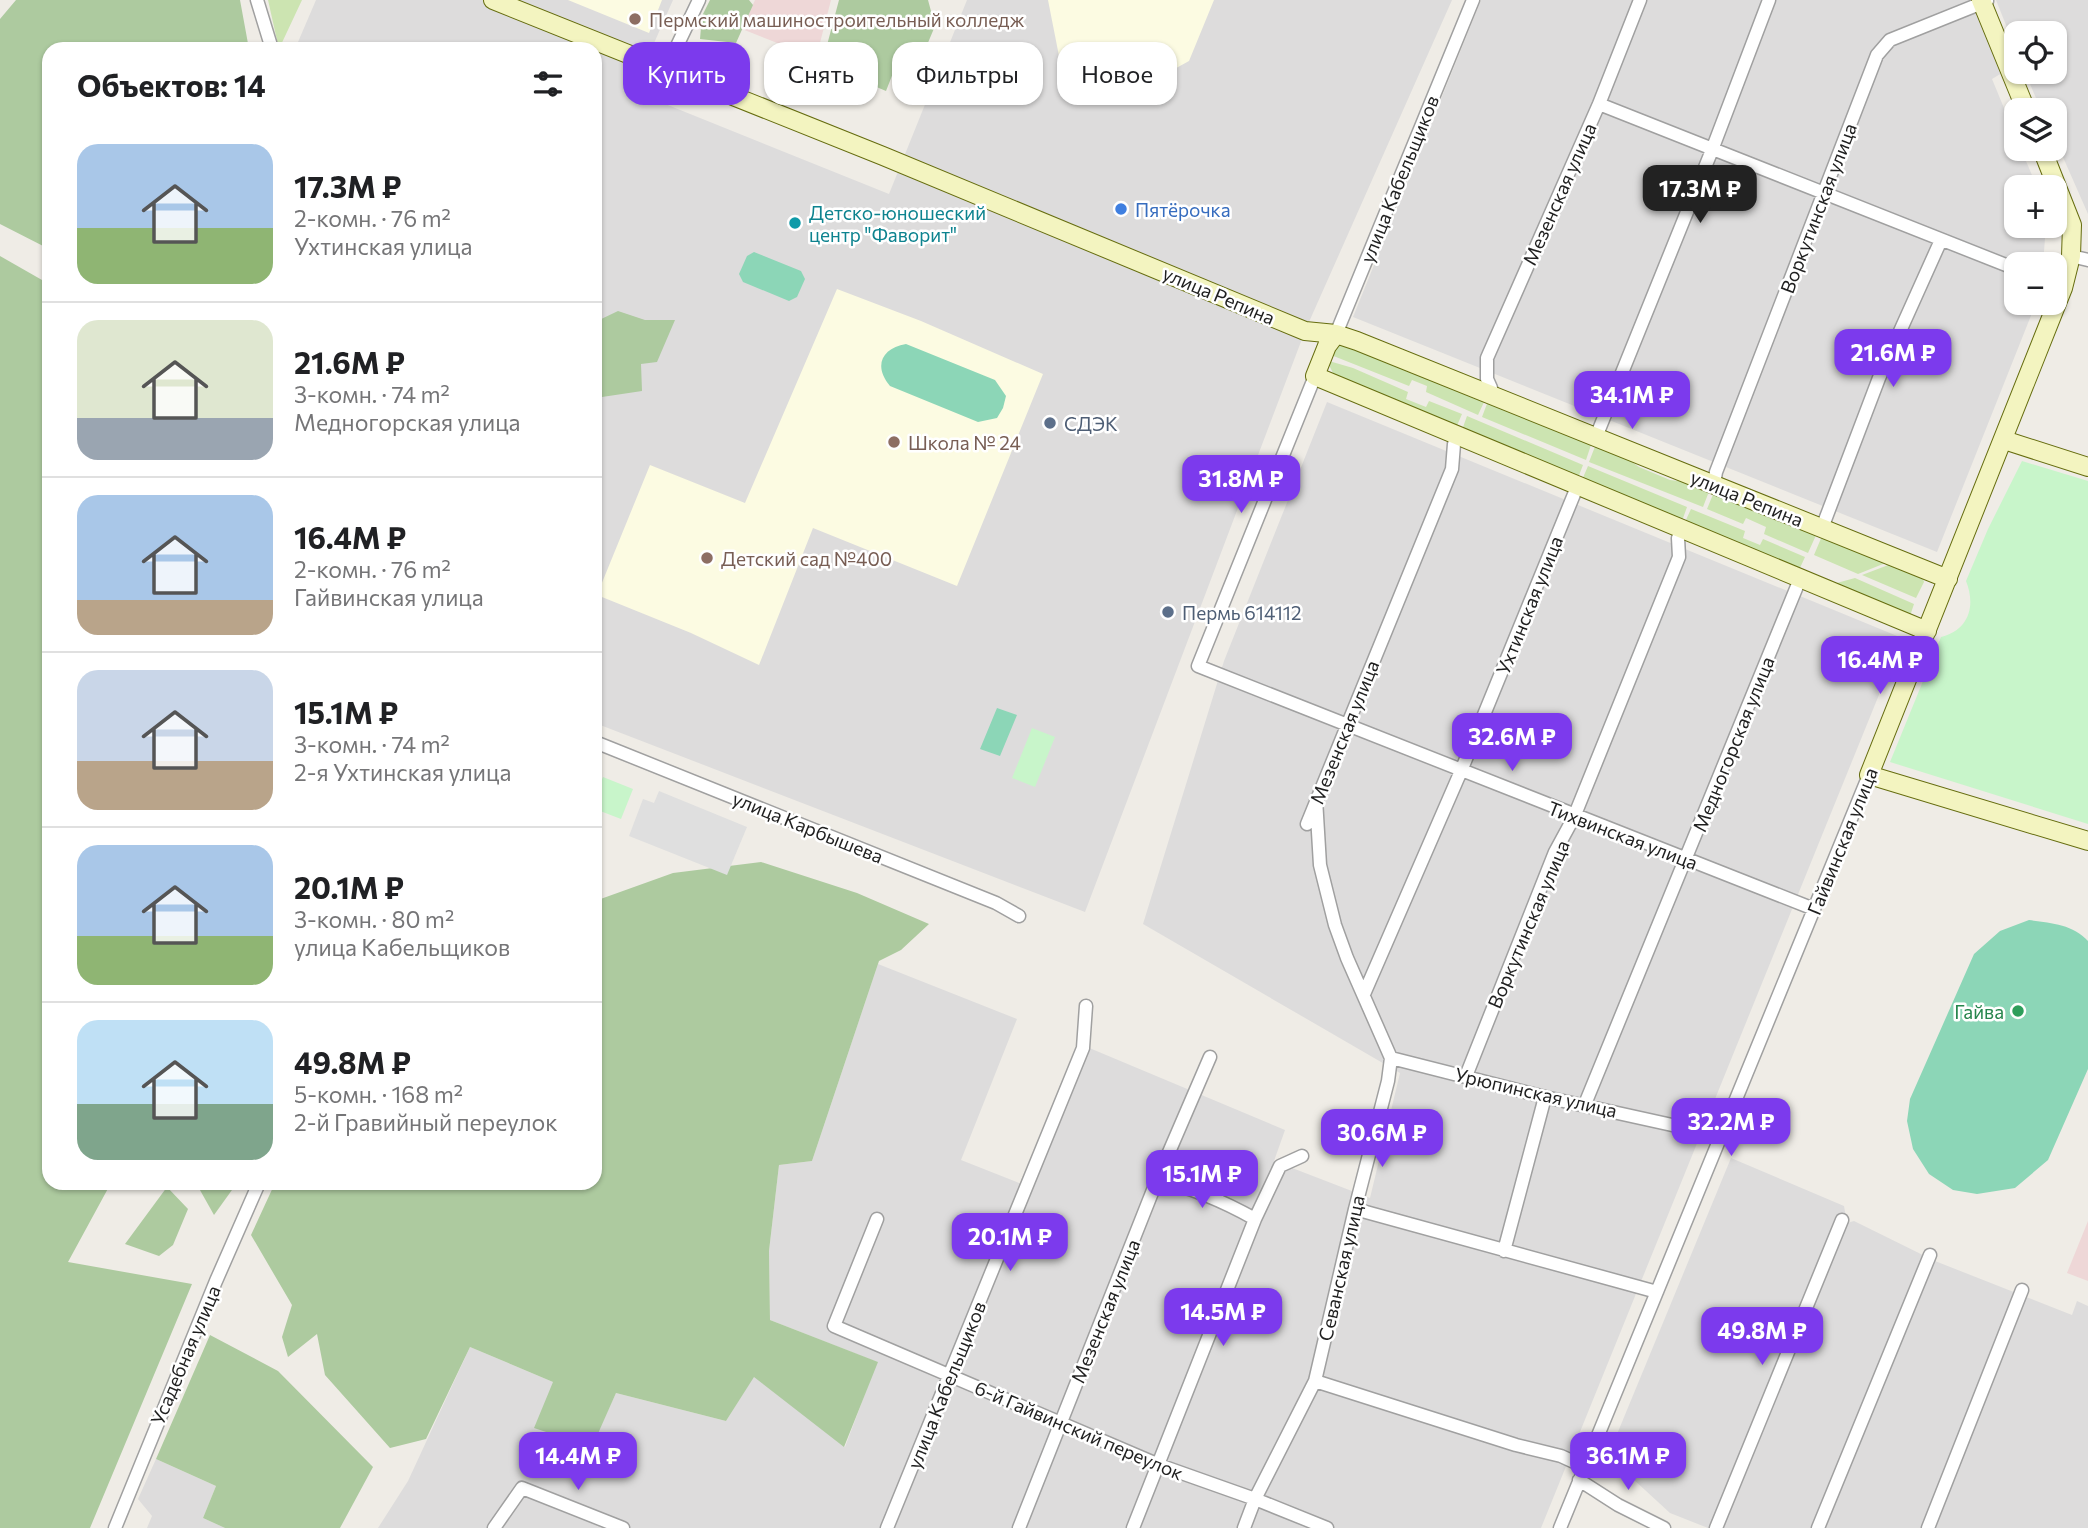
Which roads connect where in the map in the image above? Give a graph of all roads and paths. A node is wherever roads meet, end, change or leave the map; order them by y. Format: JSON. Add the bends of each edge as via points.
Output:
{"nodes":[{"id":1,"x":257,"y":0,"type":"edge"},
{"id":2,"x":493,"y":0,"type":"edge"},
{"id":3,"x":699,"y":0,"type":"edge"},
{"id":4,"x":1473,"y":0,"type":"edge"},
{"id":5,"x":1640,"y":0,"type":"edge"},
{"id":6,"x":1769,"y":0,"type":"edge"},
{"id":7,"x":1984,"y":1,"type":"edge"},
{"id":8,"x":270,"y":42,"type":"edge"},
{"id":9,"x":598,"y":42,"type":"edge"},
{"id":10,"x":679,"y":42,"type":"edge"},
{"id":11,"x":602,"y":43,"type":"edge"},
{"id":12,"x":623,"y":52,"type":"edge"},
{"id":13,"x":2021,"y":98,"type":"edge"},
{"id":14,"x":750,"y":103,"type":"edge"},
{"id":15,"x":1599,"y":104,"type":"junction"},
{"id":16,"x":1712,"y":150,"type":"junction"},
{"id":17,"x":2047,"y":161,"type":"edge"},
{"id":18,"x":1824,"y":193,"type":"junction"},
{"id":19,"x":1941,"y":240,"type":"junction"},
{"id":20,"x":2079,"y":258,"type":"edge"},
{"id":21,"x":2004,"y":264,"type":"edge"},
{"id":22,"x":2067,"y":275,"type":"edge"},
{"id":23,"x":2049,"y":315,"type":"edge"},
{"id":24,"x":1305,"y":331,"type":"junction"},
{"id":25,"x":1336,"y":334,"type":"junction"},
{"id":26,"x":1323,"y":356,"type":"junction"},
{"id":27,"x":1315,"y":376,"type":"junction"},
{"id":28,"x":1491,"y":388,"type":"dead end"},
{"id":29,"x":1596,"y":438,"type":"junction"},
{"id":30,"x":2004,"y":440,"type":"junction"},
{"id":31,"x":1454,"y":444,"type":"dead end"},
{"id":32,"x":2088,"y":467,"type":"edge"},
{"id":33,"x":1716,"y":478,"type":"dead end"},
{"id":34,"x":1577,"y":486,"type":"junction"},
{"id":35,"x":1822,"y":528,"type":"junction"},
{"id":36,"x":1678,"y":538,"type":"dead end"},
{"id":37,"x":1800,"y":579,"type":"junction"},
{"id":38,"x":1948,"y":579,"type":"junction"},
{"id":39,"x":1927,"y":631,"type":"junction"},
{"id":40,"x":1198,"y":666,"type":"joint"},
{"id":41,"x":1347,"y":724,"type":"junction"},
{"id":42,"x":602,"y":745,"type":"edge"},
{"id":43,"x":1461,"y":771,"type":"junction"},
{"id":44,"x":1869,"y":775,"type":"junction"},
{"id":45,"x":1316,"y":799,"type":"junction"},
{"id":46,"x":1574,"y":817,"type":"junction"},
{"id":47,"x":1307,"y":824,"type":"dead end"},
{"id":48,"x":2088,"y":841,"type":"edge"},
{"id":49,"x":1686,"y":860,"type":"junction"},
{"id":50,"x":1814,"y":909,"type":"junction"},
{"id":51,"x":1019,"y":916,"type":"dead end"},
{"id":52,"x":1364,"y":994,"type":"junction"},
{"id":53,"x":1086,"y":1006,"type":"dead end"},
{"id":54,"x":1210,"y":1057,"type":"dead end"},
{"id":55,"x":1391,"y":1058,"type":"junction"},
{"id":56,"x":1466,"y":1076,"type":"junction"},
{"id":57,"x":1545,"y":1097,"type":"junction"},
{"id":58,"x":1585,"y":1104,"type":"junction"},
{"id":59,"x":1722,"y":1136,"type":"junction"},
{"id":60,"x":1302,"y":1156,"type":"dead end"},
{"id":61,"x":1157,"y":1180,"type":"junction"},
{"id":62,"x":256,"y":1190,"type":"edge"},
{"id":63,"x":1354,"y":1209,"type":"junction"},
{"id":64,"x":877,"y":1219,"type":"dead end"},
{"id":65,"x":1255,"y":1219,"type":"junction"},
{"id":66,"x":1842,"y":1220,"type":"dead end"},
{"id":67,"x":1504,"y":1251,"type":"junction"},
{"id":68,"x":1930,"y":1255,"type":"dead end"},
{"id":69,"x":2022,"y":1290,"type":"dead end"},
{"id":70,"x":1657,"y":1292,"type":"junction"},
{"id":71,"x":950,"y":1376,"type":"junction"},
{"id":72,"x":1315,"y":1381,"type":"junction"},
{"id":73,"x":1061,"y":1423,"type":"junction"},
{"id":74,"x":1159,"y":1465,"type":"junction"},
{"id":75,"x":1585,"y":1467,"type":"junction"},
{"id":76,"x":1579,"y":1480,"type":"junction"},
{"id":77,"x":1255,"y":1499,"type":"junction"},
{"id":78,"x":116,"y":1528,"type":"edge"},
{"id":79,"x":494,"y":1528,"type":"edge"},
{"id":80,"x":621,"y":1528,"type":"edge"},
{"id":81,"x":887,"y":1528,"type":"edge"},
{"id":82,"x":1019,"y":1528,"type":"edge"},
{"id":83,"x":1133,"y":1528,"type":"edge"},
{"id":84,"x":1244,"y":1528,"type":"edge"},
{"id":85,"x":1326,"y":1528,"type":"edge"},
{"id":86,"x":1560,"y":1528,"type":"edge"},
{"id":87,"x":1664,"y":1528,"type":"edge"},
{"id":88,"x":1716,"y":1528,"type":"edge"},
{"id":89,"x":1818,"y":1528,"type":"edge"},
{"id":90,"x":1928,"y":1528,"type":"edge"}],
"edges":[{"from":1,"to":8,"type":"street"},
{"from":2,"to":9,"type":"street","name":"улица Репина"},
{"from":3,"to":10,"type":"street"},
{"from":4,"to":25,"type":"street","name":"улица Кабельщиков"},
{"from":5,"to":15,"type":"street","name":"Мезенская улица"},
{"from":6,"to":16,"type":"street"},
{"from":7,"to":13,"type":"street"},
{"from":7,"to":18,"type":"street","name":"Воркутинская улица","via":[[1890,40],[1877,55]]},
{"from":11,"to":12,"type":"street","name":"улица Репина"},
{"from":14,"to":24,"type":"street","name":"улица Репина"},
{"from":15,"to":16,"type":"street"},
{"from":15,"to":28,"type":"street","name":"Мезенская улица","via":[[1487,358]]},
{"from":16,"to":18,"type":"street"},
{"from":16,"to":29,"type":"street"},
{"from":17,"to":20,"type":"street","name":"Гайвинская улица","via":[[2072,225]]},
{"from":18,"to":19,"type":"street"},
{"from":18,"to":33,"type":"street","name":"Воркутинская улица"},
{"from":19,"to":21,"type":"street"},
{"from":19,"to":35,"type":"street","via":[[1879,378]]},
{"from":20,"to":22,"type":"street","name":"Гайвинская улица"},
{"from":23,"to":30,"type":"street","name":"Гайвинская улица"},
{"from":24,"to":25,"type":"street","name":"улица Репина"},
{"from":24,"to":26,"type":"street"},
{"from":25,"to":26,"type":"street","name":"улица Кабельщиков"},
{"from":25,"to":29,"type":"street","name":"улица Репина"},
{"from":26,"to":27,"type":"street","name":"улица Кабельщиков"},
{"from":27,"to":34,"type":"street"},
{"from":27,"to":40,"type":"street","name":"улица Кабельщиков"},
{"from":29,"to":35,"type":"street","name":"улица Репина"},
{"from":30,"to":32,"type":"street"},
{"from":30,"to":38,"type":"street","name":"Гайвинская улица"},
{"from":31,"to":41,"type":"street","name":"Мезенская улица","via":[[1452,469]]},
{"from":34,"to":37,"type":"street"},
{"from":34,"to":43,"type":"street","name":"Ухтинская улица"},
{"from":35,"to":38,"type":"street","name":"улица Репина"},
{"from":36,"to":46,"type":"street","name":"Воркутинская улица","via":[[1679,558]]},
{"from":37,"to":39,"type":"street"},
{"from":37,"to":49,"type":"street","name":"Медногорская улица"},
{"from":38,"to":39,"type":"street","name":"Гайвинская улица"},
{"from":39,"to":44,"type":"street","name":"Гайвинская улица"},
{"from":40,"to":41,"type":"street","name":"Тихвинская улица"},
{"from":41,"to":43,"type":"street","name":"Тихвинская улица"},
{"from":41,"to":45,"type":"street","name":"Мезенская улица"},
{"from":42,"to":51,"type":"street","name":"улица Карбышева"},
{"from":43,"to":46,"type":"street","name":"Тихвинская улица"},
{"from":43,"to":52,"type":"street","name":"Ухтинская улица"},
{"from":44,"to":48,"type":"street"},
{"from":44,"to":50,"type":"street","name":"Гайвинская улица"},
{"from":45,"to":47,"type":"street","name":"Мезенская улица"},
{"from":45,"to":52,"type":"street","via":[[1320,865],[1347,958]]},
{"from":46,"to":49,"type":"street","name":"Тихвинская улица"},
{"from":46,"to":56,"type":"street","name":"Воркутинская улица","via":[[1555,852]]},
{"from":49,"to":50,"type":"street","name":"Тихвинская улица"},
{"from":49,"to":58,"type":"street","name":"Медногорская улица"},
{"from":50,"to":59,"type":"street","name":"Гайвинская улица"},
{"from":52,"to":55,"type":"street"},
{"from":53,"to":71,"type":"street","name":"улица Кабельщиков","via":[[1083,1048]]},
{"from":54,"to":61,"type":"street","name":"Мезенская улица"},
{"from":55,"to":56,"type":"street","name":"Урюпинская улица"},
{"from":55,"to":63,"type":"street","name":"Севанская улица"},
{"from":56,"to":57,"type":"street","name":"Урюпинская улица"},
{"from":57,"to":58,"type":"street","name":"Урюпинская улица"},
{"from":57,"to":67,"type":"street"},
{"from":58,"to":59,"type":"street","name":"Урюпинская улица"},
{"from":59,"to":70,"type":"street","name":"Гайвинская улица"},
{"from":60,"to":65,"type":"street","via":[[1280,1166]]},
{"from":61,"to":65,"type":"street","via":[[1189,1187]]},
{"from":61,"to":73,"type":"street","name":"Мезенская улица"},
{"from":62,"to":78,"type":"street","name":"Усадебная улица"},
{"from":63,"to":67,"type":"street"},
{"from":63,"to":72,"type":"street","name":"Севанская улица"},
{"from":64,"to":71,"type":"street","name":"6-й Гайвинский переулок","via":[[834,1326]]},
{"from":65,"to":74,"type":"street"},
{"from":66,"to":88,"type":"street"},
{"from":67,"to":70,"type":"street"},
{"from":68,"to":89,"type":"street"},
{"from":69,"to":90,"type":"street"},
{"from":70,"to":75,"type":"street","name":"Гайвинская улица"},
{"from":71,"to":73,"type":"street","name":"6-й Гайвинский переулок"},
{"from":71,"to":81,"type":"street","name":"улица Кабельщиков"},
{"from":72,"to":75,"type":"street"},
{"from":72,"to":77,"type":"street","name":"Севанская улица"},
{"from":73,"to":74,"type":"street","name":"6-й Гайвинский переулок"},
{"from":73,"to":82,"type":"street","name":"Мезенская улица"},
{"from":74,"to":77,"type":"street","name":"6-й Гайвинский переулок"},
{"from":74,"to":83,"type":"street"},
{"from":75,"to":76,"type":"street","name":"Гайвинская улица"},
{"from":76,"to":86,"type":"street","name":"Гайвинская улица"},
{"from":76,"to":87,"type":"street"},
{"from":77,"to":84,"type":"street","name":"Севанская улица"},
{"from":77,"to":85,"type":"street","name":"6-й Гайвинский переулок"},
{"from":79,"to":80,"type":"street","via":[[522,1488]]}]}
